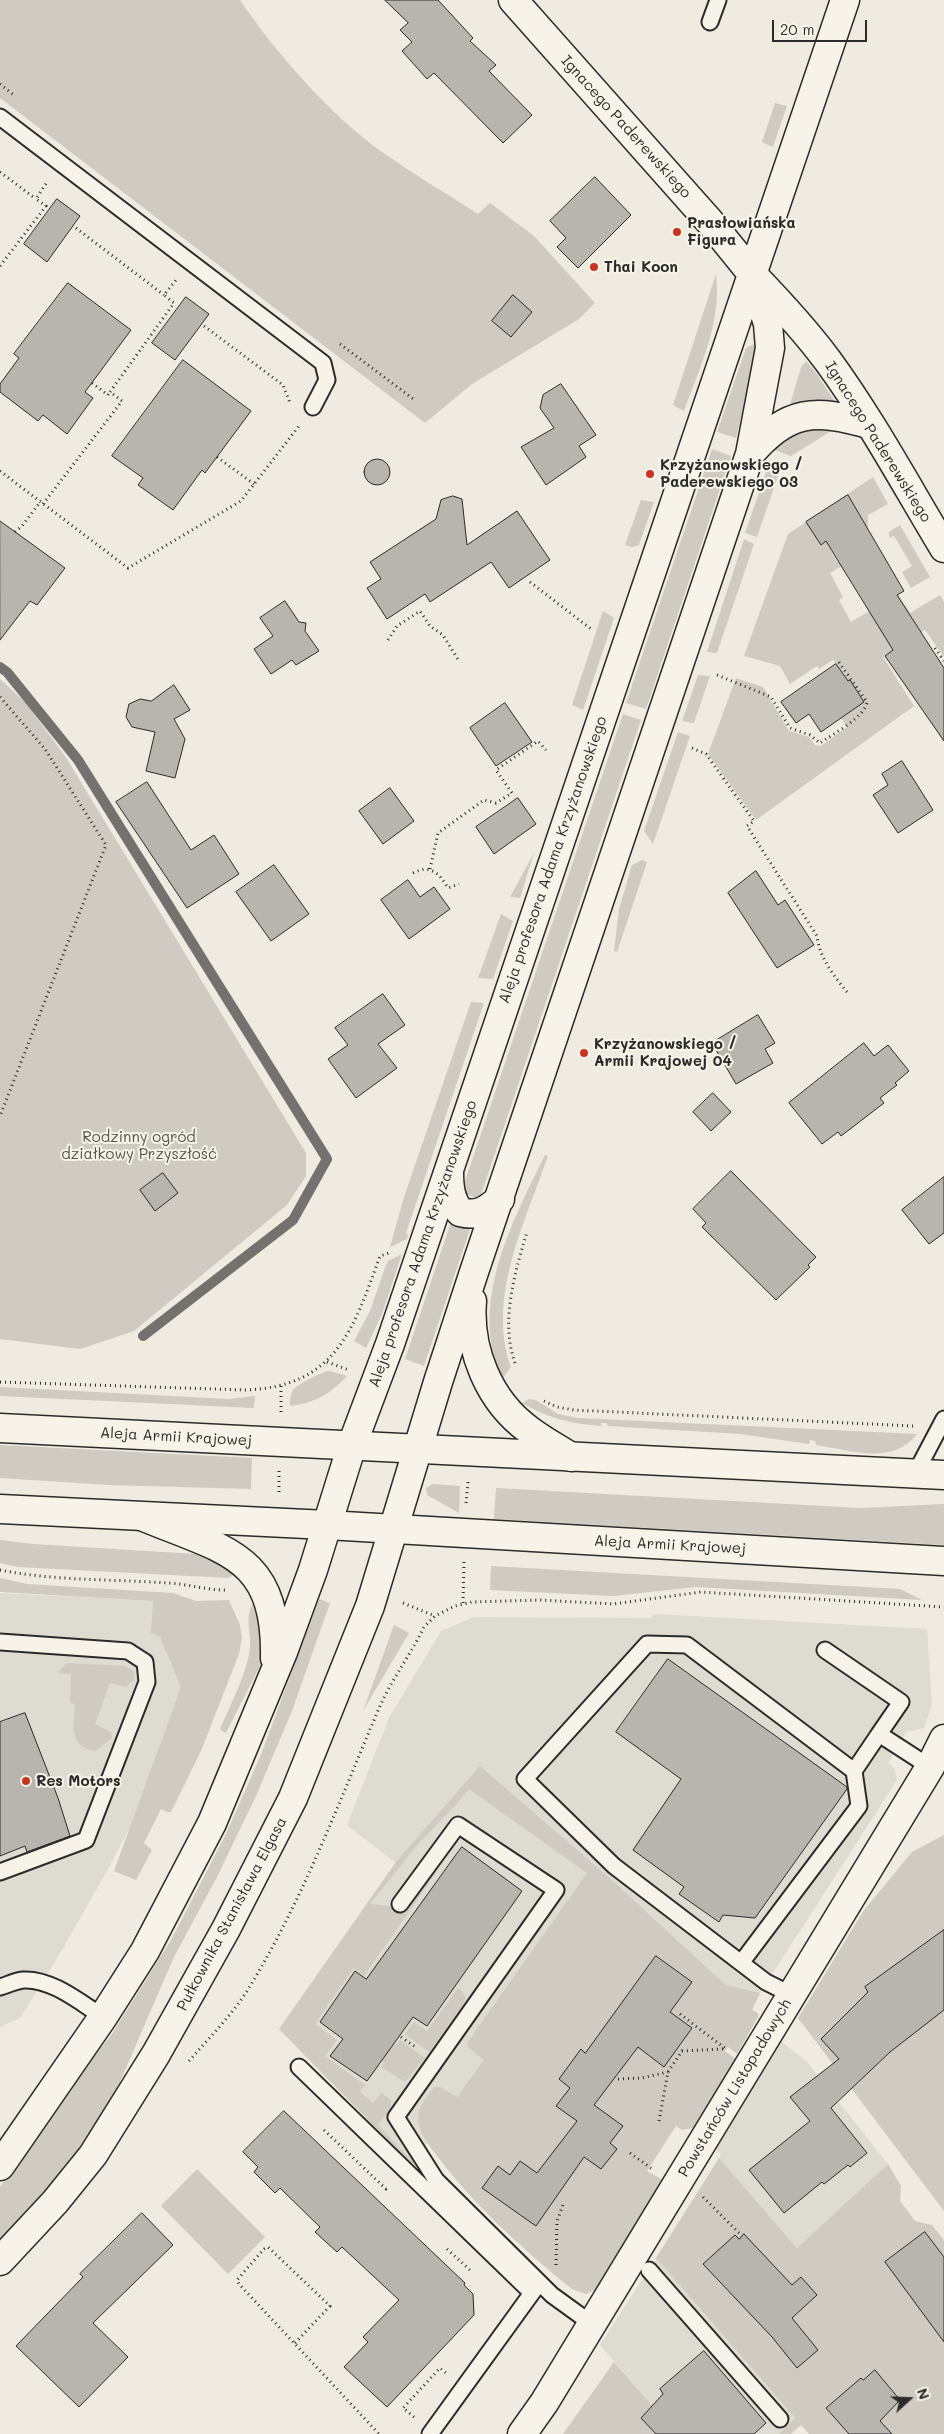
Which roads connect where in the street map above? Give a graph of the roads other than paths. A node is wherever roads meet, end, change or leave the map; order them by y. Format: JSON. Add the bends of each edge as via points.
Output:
{"nodes":[{"id":1,"x":513,"y":0,"type":"edge"},
{"id":2,"x":718,"y":0,"type":"edge"},
{"id":3,"x":844,"y":0,"type":"edge"},
{"id":4,"x":710,"y":22,"type":"dead end"},
{"id":5,"x":0,"y":117,"type":"edge"},
{"id":6,"x":753,"y":275,"type":"junction"},
{"id":7,"x":313,"y":407,"type":"road end"},
{"id":8,"x":870,"y":424,"type":"junction"},
{"id":9,"x":750,"y":454,"type":"junction"},
{"id":10,"x":941,"y":536,"type":"edge"},
{"id":11,"x":449,"y":1170,"type":"junction"},
{"id":12,"x":500,"y":1198,"type":"junction"},
{"id":13,"x":474,"y":1272,"type":"junction"},
{"id":14,"x":941,"y":1423,"type":"edge"},
{"id":15,"x":0,"y":1428,"type":"edge"},
{"id":16,"x":352,"y":1445,"type":"junction"},
{"id":17,"x":419,"y":1448,"type":"junction"},
{"id":18,"x":571,"y":1457,"type":"junction"},
{"id":19,"x":915,"y":1474,"type":"junction"},
{"id":20,"x":944,"y":1475,"type":"edge"},
{"id":21,"x":0,"y":1509,"type":"edge"},
{"id":22,"x":140,"y":1516,"type":"junction"},
{"id":23,"x":327,"y":1525,"type":"junction"},
{"id":24,"x":395,"y":1529,"type":"junction"},
{"id":25,"x":944,"y":1561,"type":"edge"},
{"id":26,"x":0,"y":1642,"type":"edge"},
{"id":27,"x":825,"y":1650,"type":"dead end"},
{"id":28,"x":275,"y":1672,"type":"junction"},
{"id":29,"x":879,"y":1734,"type":"junction"},
{"id":30,"x":939,"y":1756,"type":"edge"},
{"id":31,"x":854,"y":1771,"type":"junction"},
{"id":32,"x":0,"y":1872,"type":"edge"},
{"id":33,"x":400,"y":1904,"type":"dead end"},
{"id":34,"x":741,"y":1963,"type":"junction"},
{"id":35,"x":0,"y":1987,"type":"edge"},
{"id":36,"x":792,"y":1995,"type":"junction"},
{"id":37,"x":103,"y":2017,"type":"junction"},
{"id":38,"x":299,"y":2067,"type":"dead end"},
{"id":39,"x":0,"y":2166,"type":"edge"},
{"id":40,"x":0,"y":2261,"type":"edge"},
{"id":41,"x":649,"y":2270,"type":"dead end"},
{"id":42,"x":538,"y":2287,"type":"junction"},
{"id":43,"x":592,"y":2324,"type":"junction"},
{"id":44,"x":780,"y":2419,"type":"dead end"},
{"id":45,"x":430,"y":2434,"type":"edge"},
{"id":46,"x":522,"y":2434,"type":"edge"}],
"edges":[{"from":1,"to":6,"type":"street","name":"Ignacego Paderewskiego"},
{"from":2,"to":4,"type":"lane"},
{"from":3,"to":6,"type":"street","name":"Aleja profesora Adama Krzyżanowskiego"},
{"from":5,"to":7,"type":"lane","via":[[323,363],[327,380]]},
{"from":6,"to":8,"type":"street","name":"Ignacego Paderewskiego","via":[[827,360]]},
{"from":6,"to":9,"type":"street","via":[[768,324],[770,348]]},
{"from":6,"to":11,"type":"street","name":"Aleja profesora Adama Krzyżanowskiego"},
{"from":8,"to":9,"type":"street","via":[[830,414],[802,417],[778,426]]},
{"from":8,"to":10,"type":"street","name":"Ignacego Paderewskiego"},
{"from":9,"to":12,"type":"street"},
{"from":11,"to":12,"type":"street","via":[[449,1191],[460,1212],[478,1214]]},
{"from":11,"to":16,"type":"street","name":"Aleja profesora Adama Krzyżanowskiego"},
{"from":12,"to":13,"type":"street"},
{"from":13,"to":17,"type":"street"},
{"from":13,"to":18,"type":"street","via":[[470,1322],[490,1386],[528,1430]]},
{"from":14,"to":19,"type":"lane"},
{"from":15,"to":16,"type":"street","name":"Aleja Armii Krajowej"},
{"from":16,"to":17,"type":"street","name":"Aleja Armii Krajowej"},
{"from":16,"to":23,"type":"street"},
{"from":17,"to":18,"type":"street","name":"Aleja Armii Krajowej"},
{"from":17,"to":24,"type":"street"},
{"from":18,"to":19,"type":"street","name":"Aleja Armii Krajowej"},
{"from":19,"to":20,"type":"street","name":"Aleja Armii Krajowej"},
{"from":21,"to":22,"type":"street","name":"Aleja Armii Krajowej"},
{"from":22,"to":23,"type":"street","name":"Aleja Armii Krajowej"},
{"from":22,"to":28,"type":"street","via":[[232,1555],[255,1575],[266,1591],[273,1612]]},
{"from":23,"to":24,"type":"street","name":"Aleja Armii Krajowej"},
{"from":23,"to":28,"type":"street"},
{"from":24,"to":25,"type":"street","name":"Aleja Armii Krajowej"},
{"from":24,"to":40,"type":"street","name":"Pułkownika Stanisława Elgasa","via":[[364,1623],[293,1798],[226,1929],[156,2054],[93,2155]]},
{"from":26,"to":32,"type":"lane","via":[[128,1651],[145,1662],[148,1682],[86,1840]]},
{"from":27,"to":29,"type":"lane","via":[[901,1702]]},
{"from":28,"to":37,"type":"street","via":[[212,1823],[144,1951]]},
{"from":29,"to":30,"type":"lane"},
{"from":29,"to":31,"type":"lane"},
{"from":30,"to":36,"type":"street","name":"Powstańców Listopadowych"},
{"from":31,"to":34,"type":"lane","via":[[859,1806]]},
{"from":31,"to":34,"type":"lane","via":[[687,1645],[647,1644],[525,1779],[614,1866]]},
{"from":33,"to":42,"type":"lane","via":[[458,1825],[556,1890],[396,2117],[436,2180]]},
{"from":34,"to":36,"type":"lane","via":[[766,1982]]},
{"from":35,"to":37,"type":"lane","via":[[22,1980],[39,1982]]},
{"from":36,"to":43,"type":"street","name":"Powstańców Listopadowych"},
{"from":37,"to":39,"type":"street"},
{"from":38,"to":42,"type":"lane"},
{"from":41,"to":44,"type":"lane"},
{"from":42,"to":43,"type":"lane"},
{"from":42,"to":45,"type":"lane"},
{"from":43,"to":46,"type":"street","name":"Powstańców Listopadowych"}]}
